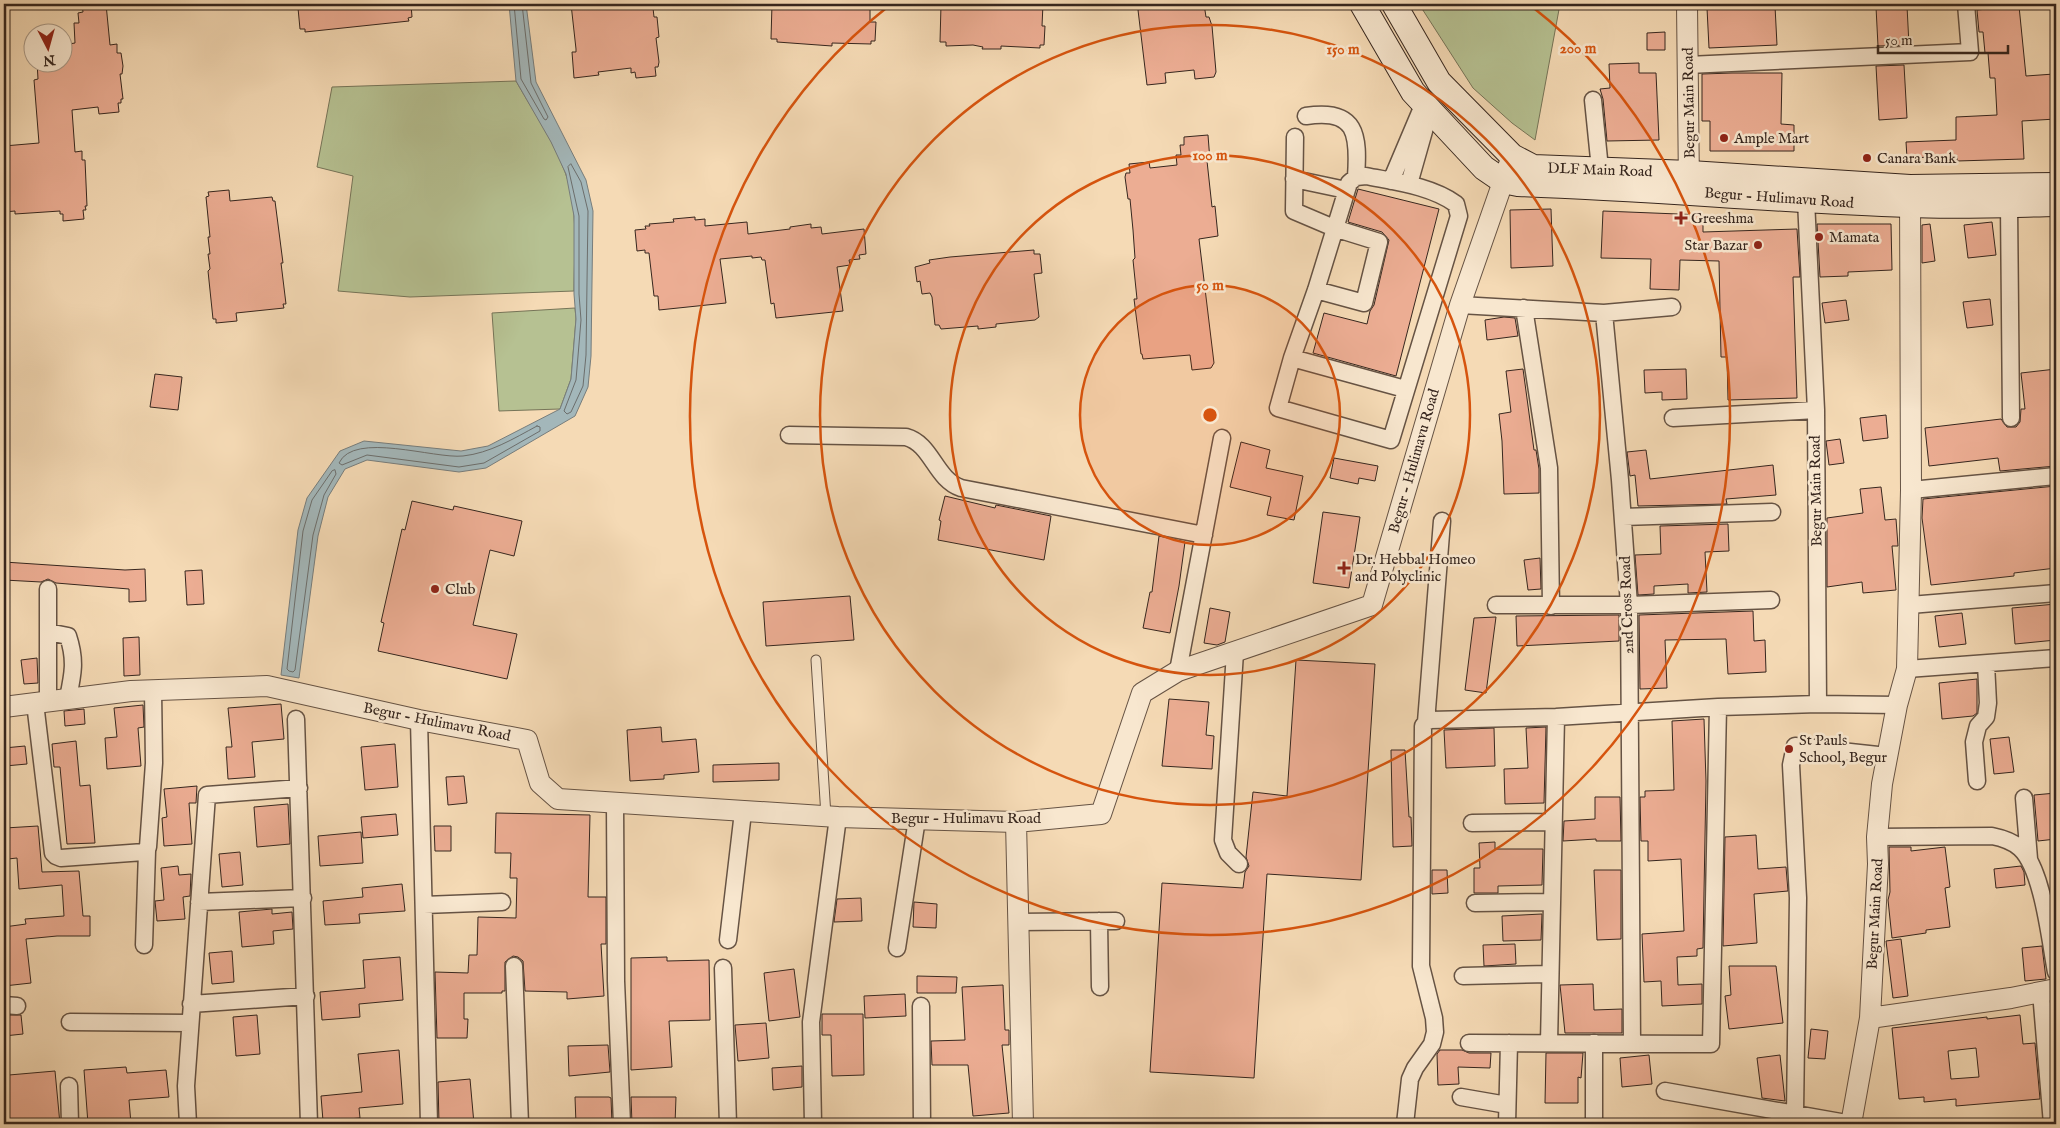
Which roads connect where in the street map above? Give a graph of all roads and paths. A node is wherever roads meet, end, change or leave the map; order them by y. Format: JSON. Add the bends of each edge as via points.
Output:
{"nodes":[{"id":1,"x":1362,"y":4,"type":"edge"},
{"id":2,"x":1394,"y":4,"type":"edge"},
{"id":3,"x":1687,"y":4,"type":"edge"},
{"id":4,"x":1966,"y":4,"type":"edge"},
{"id":5,"x":1688,"y":65,"type":"junction"},
{"id":6,"x":1593,"y":100,"type":"dead end"},
{"id":7,"x":1427,"y":107,"type":"junction"},
{"id":8,"x":1306,"y":116,"type":"dead end"},
{"id":9,"x":1295,"y":137,"type":"dead end"},
{"id":10,"x":1512,"y":156,"type":"junction"},
{"id":11,"x":1600,"y":170,"type":"junction"},
{"id":12,"x":1294,"y":179,"type":"junction"},
{"id":13,"x":1391,"y":181,"type":"junction"},
{"id":14,"x":1503,"y":181,"type":"junction"},
{"id":15,"x":1689,"y":182,"type":"junction"},
{"id":16,"x":1351,"y":183,"type":"junction"},
{"id":17,"x":1409,"y":184,"type":"junction"},
{"id":18,"x":2056,"y":185,"type":"edge"},
{"id":19,"x":1808,"y":190,"type":"junction"},
{"id":20,"x":1910,"y":196,"type":"junction"},
{"id":21,"x":2056,"y":204,"type":"edge"},
{"id":22,"x":2009,"y":205,"type":"junction"},
{"id":23,"x":1334,"y":228,"type":"junction"},
{"id":24,"x":1316,"y":290,"type":"junction"},
{"id":25,"x":1460,"y":305,"type":"junction"},
{"id":26,"x":1672,"y":307,"type":"dead end"},
{"id":27,"x":1524,"y":308,"type":"junction"},
{"id":28,"x":1604,"y":312,"type":"junction"},
{"id":29,"x":1292,"y":358,"type":"junction"},
{"id":30,"x":1405,"y":390,"type":"junction"},
{"id":31,"x":1816,"y":410,"type":"junction"},
{"id":32,"x":1672,"y":418,"type":"dead end"},
{"id":33,"x":2011,"y":418,"type":"dead end"},
{"id":34,"x":789,"y":435,"type":"dead end"},
{"id":35,"x":1222,"y":438,"type":"dead end"},
{"id":36,"x":2056,"y":476,"type":"edge"},
{"id":37,"x":1911,"y":490,"type":"junction"},
{"id":38,"x":1772,"y":512,"type":"dead end"},
{"id":39,"x":1623,"y":517,"type":"junction"},
{"id":40,"x":1442,"y":521,"type":"dead end"},
{"id":41,"x":1204,"y":535,"type":"junction"},
{"id":42,"x":48,"y":589,"type":"dead end"},
{"id":43,"x":2056,"y":593,"type":"edge"},
{"id":44,"x":1771,"y":600,"type":"dead end"},
{"id":45,"x":1496,"y":605,"type":"dead end"},
{"id":46,"x":1629,"y":605,"type":"junction"},
{"id":47,"x":1910,"y":605,"type":"junction"},
{"id":48,"x":1551,"y":606,"type":"junction"},
{"id":49,"x":48,"y":632,"type":"junction"},
{"id":50,"x":1235,"y":652,"type":"junction"},
{"id":51,"x":2056,"y":658,"type":"edge"},
{"id":52,"x":816,"y":660,"type":"dead end"},
{"id":53,"x":1986,"y":664,"type":"junction"},
{"id":54,"x":1907,"y":669,"type":"junction"},
{"id":55,"x":1178,"y":671,"type":"junction"},
{"id":56,"x":153,"y":690,"type":"junction"},
{"id":57,"x":68,"y":698,"type":"junction"},
{"id":58,"x":42,"y":702,"type":"junction"},
{"id":59,"x":1818,"y":704,"type":"junction"},
{"id":60,"x":1897,"y":704,"type":"junction"},
{"id":61,"x":1718,"y":706,"type":"junction"},
{"id":62,"x":4,"y":707,"type":"edge"},
{"id":63,"x":1630,"y":712,"type":"junction"},
{"id":64,"x":1556,"y":717,"type":"junction"},
{"id":65,"x":296,"y":719,"type":"dead end"},
{"id":66,"x":419,"y":720,"type":"junction"},
{"id":67,"x":1426,"y":722,"type":"junction"},
{"id":68,"x":1887,"y":756,"type":"junction"},
{"id":69,"x":1977,"y":780,"type":"dead end"},
{"id":70,"x":299,"y":788,"type":"junction"},
{"id":71,"x":2024,"y":798,"type":"dead end"},
{"id":72,"x":615,"y":803,"type":"junction"},
{"id":73,"x":743,"y":812,"type":"junction"},
{"id":74,"x":832,"y":816,"type":"junction"},
{"id":75,"x":917,"y":819,"type":"junction"},
{"id":76,"x":1016,"y":822,"type":"junction"},
{"id":77,"x":1553,"y":822,"type":"junction"},
{"id":78,"x":1472,"y":823,"type":"dead end"},
{"id":79,"x":1877,"y":837,"type":"junction"},
{"id":80,"x":147,"y":850,"type":"junction"},
{"id":81,"x":2029,"y":859,"type":"junction"},
{"id":82,"x":1239,"y":864,"type":"dead end"},
{"id":83,"x":302,"y":898,"type":"junction"},
{"id":84,"x":199,"y":902,"type":"junction"},
{"id":85,"x":502,"y":902,"type":"dead end"},
{"id":86,"x":1552,"y":902,"type":"junction"},
{"id":87,"x":1475,"y":903,"type":"dead end"},
{"id":88,"x":424,"y":905,"type":"junction"},
{"id":89,"x":1099,"y":921,"type":"junction"},
{"id":90,"x":1116,"y":921,"type":"dead end"},
{"id":91,"x":1018,"y":922,"type":"junction"},
{"id":92,"x":728,"y":940,"type":"dead end"},
{"id":93,"x":144,"y":945,"type":"dead end"},
{"id":94,"x":897,"y":948,"type":"dead end"},
{"id":95,"x":514,"y":966,"type":"dead end"},
{"id":96,"x":723,"y":968,"type":"dead end"},
{"id":97,"x":2056,"y":972,"type":"edge"},
{"id":98,"x":1550,"y":974,"type":"junction"},
{"id":99,"x":1463,"y":976,"type":"dead end"},
{"id":100,"x":1100,"y":987,"type":"dead end"},
{"id":101,"x":2049,"y":990,"type":"edge"},
{"id":102,"x":306,"y":996,"type":"junction"},
{"id":103,"x":191,"y":1004,"type":"junction"},
{"id":104,"x":921,"y":1006,"type":"dead end"},
{"id":105,"x":1870,"y":1018,"type":"junction"},
{"id":106,"x":70,"y":1022,"type":"dead end"},
{"id":107,"x":190,"y":1023,"type":"junction"},
{"id":108,"x":2050,"y":1023,"type":"edge"},
{"id":109,"x":1469,"y":1043,"type":"dead end"},
{"id":110,"x":1509,"y":1043,"type":"junction"},
{"id":111,"x":1549,"y":1043,"type":"junction"},
{"id":112,"x":1594,"y":1043,"type":"junction"},
{"id":113,"x":1632,"y":1043,"type":"junction"},
{"id":114,"x":69,"y":1086,"type":"dead end"},
{"id":115,"x":1665,"y":1091,"type":"dead end"},
{"id":116,"x":1462,"y":1096,"type":"dead end"},
{"id":117,"x":1507,"y":1105,"type":"junction"},
{"id":118,"x":1795,"y":1113,"type":"junction"},
{"id":119,"x":70,"y":1124,"type":"edge"},
{"id":120,"x":188,"y":1124,"type":"edge"},
{"id":121,"x":309,"y":1124,"type":"edge"},
{"id":122,"x":429,"y":1124,"type":"edge"},
{"id":123,"x":520,"y":1124,"type":"edge"},
{"id":124,"x":622,"y":1124,"type":"edge"},
{"id":125,"x":728,"y":1124,"type":"edge"},
{"id":126,"x":814,"y":1124,"type":"edge"},
{"id":127,"x":922,"y":1124,"type":"edge"},
{"id":128,"x":1023,"y":1124,"type":"edge"},
{"id":129,"x":1406,"y":1124,"type":"edge"},
{"id":130,"x":1507,"y":1124,"type":"edge"},
{"id":131,"x":1594,"y":1124,"type":"edge"},
{"id":132,"x":1852,"y":1124,"type":"edge"},
{"id":133,"x":2052,"y":1124,"type":"edge"}],
"edges":[{"from":1,"to":7,"type":"main road","via":[[1414,92]]},
{"from":2,"to":10,"type":"main road","name":"DLF Main Road","via":[[1438,82]]},
{"from":3,"to":5,"type":"street","name":"Begur Main Road"},
{"from":4,"to":5,"type":"street","via":[[1970,52]]},
{"from":5,"to":15,"type":"street","name":"Begur Main Road"},
{"from":6,"to":11,"type":"street"},
{"from":7,"to":13,"type":"street"},
{"from":7,"to":14,"type":"main road","via":[[1484,168]]},
{"from":7,"to":17,"type":"street"},
{"from":8,"to":16,"type":"street","via":[[1323,113],[1339,116],[1348,122],[1355,135],[1358,152]]},
{"from":9,"to":12,"type":"street"},
{"from":10,"to":11,"type":"main road","name":"DLF Main Road","via":[[1533,167]]},
{"from":10,"to":14,"type":"street","name":"Begur - Hulimavu Road"},
{"from":11,"to":15,"type":"main road","name":"DLF Main Road"},
{"from":12,"to":16,"type":"street"},
{"from":12,"to":23,"type":"street","via":[[1294,212]]},
{"from":13,"to":16,"type":"street","via":[[1366,176]]},
{"from":13,"to":17,"type":"street"},
{"from":14,"to":15,"type":"main road","name":"Begur - Hulimavu Road","via":[[1518,184]]},
{"from":14,"to":25,"type":"street","name":"Begur - Hulimavu Road"},
{"from":15,"to":19,"type":"main road","name":"Begur Main Road"},
{"from":16,"to":23,"type":"street"},
{"from":17,"to":30,"type":"street","via":[[1448,198],[1456,204],[1459,216]]},
{"from":18,"to":20,"type":"main road","name":"Begur - Hulimavu Road"},
{"from":19,"to":20,"type":"main road","name":"Begur - Hulimavu Road"},
{"from":19,"to":31,"type":"street","name":"Begur Main Road"},
{"from":20,"to":22,"type":"main road","name":"Begur - Hulimavu Road"},
{"from":20,"to":37,"type":"street","name":"Begur Main Road"},
{"from":21,"to":22,"type":"main road","name":"Begur - Hulimavu Road"},
{"from":22,"to":33,"type":"street"},
{"from":23,"to":24,"type":"street"},
{"from":23,"to":24,"type":"street","via":[[1379,242],[1364,303]]},
{"from":24,"to":29,"type":"street"},
{"from":25,"to":27,"type":"street"},
{"from":25,"to":50,"type":"street","name":"Begur - Hulimavu Road","via":[[1372,605]]},
{"from":26,"to":28,"type":"street"},
{"from":27,"to":28,"type":"street"},
{"from":27,"to":48,"type":"street","via":[[1549,468]]},
{"from":28,"to":39,"type":"street","name":"2nd Cross Road"},
{"from":29,"to":30,"type":"street"},
{"from":29,"to":30,"type":"street","via":[[1278,408],[1315,419],[1391,440]]},
{"from":31,"to":32,"type":"street"},
{"from":31,"to":59,"type":"street","name":"Begur Main Road"},
{"from":34,"to":41,"type":"street","via":[[906,437],[919,443],[945,480],[960,488]]},
{"from":35,"to":41,"type":"street"},
{"from":36,"to":37,"type":"street"},
{"from":37,"to":47,"type":"street","name":"Begur Main Road"},
{"from":38,"to":39,"type":"street"},
{"from":39,"to":46,"type":"street","name":"2nd Cross Road"},
{"from":40,"to":67,"type":"street"},
{"from":41,"to":55,"type":"street"},
{"from":42,"to":49,"type":"street"},
{"from":43,"to":47,"type":"street"},
{"from":44,"to":46,"type":"street"},
{"from":45,"to":48,"type":"street"},
{"from":46,"to":48,"type":"street"},
{"from":46,"to":63,"type":"street","name":"2nd Cross Road"},
{"from":47,"to":54,"type":"street","name":"Begur Main Road"},
{"from":49,"to":57,"type":"street","via":[[68,636],[74,653]]},
{"from":49,"to":58,"type":"street"},
{"from":50,"to":55,"type":"street","name":"Begur - Hulimavu Road"},
{"from":50,"to":82,"type":"street","via":[[1223,840],[1228,853]]},
{"from":51,"to":53,"type":"street"},
{"from":52,"to":74,"type":"lane"},
{"from":53,"to":54,"type":"street"},
{"from":53,"to":69,"type":"street","via":[[1986,717],[1978,726],[1974,742]]},
{"from":54,"to":60,"type":"street","name":"Begur Main Road"},
{"from":55,"to":76,"type":"street","name":"Begur - Hulimavu Road","via":[[1142,693],[1101,814]]},
{"from":56,"to":57,"type":"street","name":"Begur - Hulimavu Road"},
{"from":56,"to":66,"type":"street","name":"Begur - Hulimavu Road","via":[[267,686]]},
{"from":56,"to":80,"type":"street","via":[[154,763]]},
{"from":57,"to":58,"type":"street","name":"Begur - Hulimavu Road"},
{"from":58,"to":62,"type":"street","name":"Begur - Hulimavu Road"},
{"from":58,"to":80,"type":"street","via":[[53,853],[61,858]]},
{"from":59,"to":60,"type":"street"},
{"from":59,"to":61,"type":"street"},
{"from":60,"to":68,"type":"street","name":"Begur Main Road"},
{"from":61,"to":63,"type":"street"},
{"from":61,"to":113,"type":"street","via":[[1711,1044]]},
{"from":63,"to":64,"type":"street"},
{"from":63,"to":113,"type":"street","name":"2nd Cross Road"},
{"from":64,"to":67,"type":"street"},
{"from":64,"to":77,"type":"street"},
{"from":65,"to":70,"type":"street"},
{"from":66,"to":72,"type":"street","name":"Begur - Hulimavu Road","via":[[527,740],[540,783],[558,799]]},
{"from":66,"to":88,"type":"street"},
{"from":67,"to":129,"type":"street","via":[[1423,726],[1421,966],[1434,1018],[1434,1032],[1432,1044],[1410,1079]]},
{"from":68,"to":79,"type":"street","name":"Begur Main Road"},
{"from":68,"to":118,"type":"street","via":[[1795,746],[1791,765],[1798,898]]},
{"from":70,"to":83,"type":"street"},
{"from":70,"to":84,"type":"street","via":[[207,794]]},
{"from":71,"to":81,"type":"street"},
{"from":72,"to":73,"type":"street","name":"Begur - Hulimavu Road"},
{"from":72,"to":124,"type":"street","via":[[616,982]]},
{"from":73,"to":74,"type":"street","name":"Begur - Hulimavu Road"},
{"from":73,"to":92,"type":"street"},
{"from":74,"to":75,"type":"street","name":"Begur - Hulimavu Road"},
{"from":74,"to":126,"type":"street","via":[[811,1022]]},
{"from":75,"to":76,"type":"street","name":"Begur - Hulimavu Road"},
{"from":75,"to":94,"type":"street"},
{"from":76,"to":91,"type":"street"},
{"from":77,"to":78,"type":"street"},
{"from":77,"to":86,"type":"street"},
{"from":79,"to":81,"type":"street","via":[[1992,836],[2020,848]]},
{"from":79,"to":105,"type":"street","name":"Begur Main Road"},
{"from":80,"to":93,"type":"street"},
{"from":81,"to":97,"type":"street","via":[[2040,888]]},
{"from":83,"to":84,"type":"street"},
{"from":83,"to":102,"type":"street"},
{"from":84,"to":103,"type":"street"},
{"from":85,"to":88,"type":"street"},
{"from":86,"to":87,"type":"street"},
{"from":86,"to":98,"type":"street"},
{"from":88,"to":122,"type":"street"},
{"from":89,"to":90,"type":"street"},
{"from":89,"to":91,"type":"street"},
{"from":89,"to":100,"type":"street"},
{"from":91,"to":128,"type":"street"},
{"from":95,"to":123,"type":"street"},
{"from":96,"to":125,"type":"street"},
{"from":98,"to":99,"type":"street"},
{"from":98,"to":111,"type":"street"},
{"from":101,"to":105,"type":"street"},
{"from":101,"to":108,"type":"street"},
{"from":102,"to":103,"type":"street"},
{"from":102,"to":121,"type":"street"},
{"from":103,"to":107,"type":"street"},
{"from":104,"to":127,"type":"street"},
{"from":105,"to":132,"type":"street","name":"Begur Main Road"},
{"from":106,"to":107,"type":"street"},
{"from":107,"to":120,"type":"street","via":[[186,1086]]},
{"from":108,"to":133,"type":"street"},
{"from":109,"to":110,"type":"street"},
{"from":110,"to":111,"type":"street"},
{"from":110,"to":117,"type":"street"},
{"from":111,"to":112,"type":"street"},
{"from":112,"to":113,"type":"street"},
{"from":112,"to":131,"type":"street"},
{"from":114,"to":119,"type":"street"},
{"from":115,"to":118,"type":"street"},
{"from":116,"to":117,"type":"street"},
{"from":117,"to":130,"type":"street"},
{"from":118,"to":132,"type":"street"}]}
